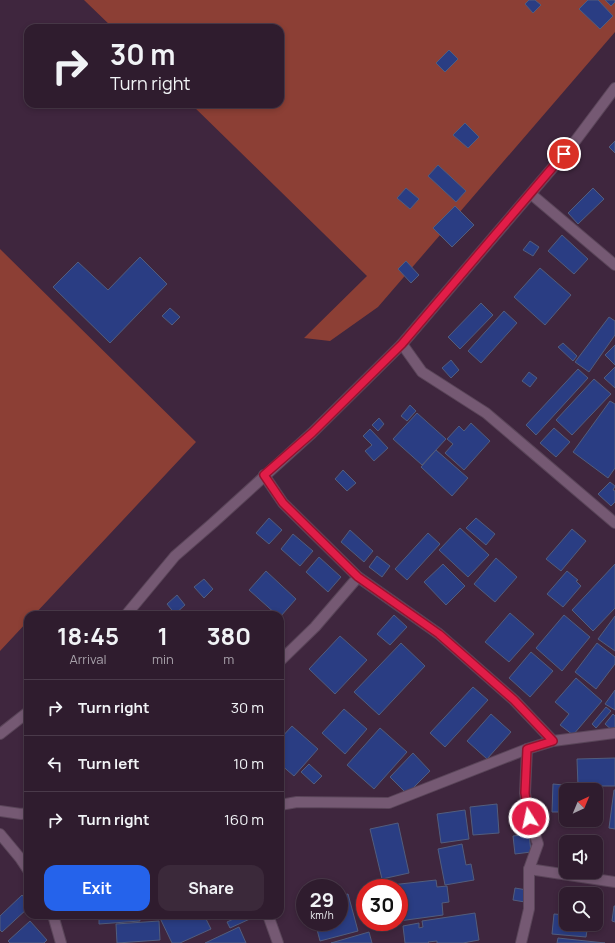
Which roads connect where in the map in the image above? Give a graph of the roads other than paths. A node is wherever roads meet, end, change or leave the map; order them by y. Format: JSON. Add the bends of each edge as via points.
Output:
{"nodes":[{"id":1,"x":615,"y":88,"type":"edge"},
{"id":2,"x":531,"y":194,"type":"junction"},
{"id":3,"x":615,"y":265,"type":"edge"},
{"id":4,"x":402,"y":344,"type":"junction"},
{"id":5,"x":264,"y":475,"type":"junction"},
{"id":6,"x":615,"y":523,"type":"edge"},
{"id":7,"x":358,"y":577,"type":"junction"},
{"id":8,"x":129,"y":611,"type":"edge"},
{"id":9,"x":284,"y":657,"type":"edge"},
{"id":10,"x":24,"y":715,"type":"edge"},
{"id":11,"x":615,"y":733,"type":"edge"},
{"id":12,"x":0,"y":734,"type":"edge"},
{"id":13,"x":553,"y":741,"type":"junction"},
{"id":14,"x":527,"y":749,"type":"junction"},
{"id":15,"x":284,"y":804,"type":"edge"},
{"id":16,"x":0,"y":811,"type":"edge"},
{"id":17,"x":24,"y":814,"type":"edge"},
{"id":18,"x":0,"y":834,"type":"edge"},
{"id":19,"x":24,"y":864,"type":"edge"},
{"id":20,"x":529,"y":868,"type":"junction"},
{"id":21,"x":615,"y":882,"type":"edge"},
{"id":22,"x":54,"y":919,"type":"edge"},
{"id":23,"x":269,"y":919,"type":"edge"},
{"id":24,"x":61,"y":943,"type":"edge"},
{"id":25,"x":278,"y":943,"type":"edge"},
{"id":26,"x":522,"y":943,"type":"edge"}],
"edges":[{"from":1,"to":2,"type":"street"},
{"from":2,"to":3,"type":"street"},
{"from":2,"to":4,"type":"street"},
{"from":4,"to":5,"type":"street","via":[[312,433]]},
{"from":4,"to":6,"type":"street","via":[[422,372],[486,413]]},
{"from":5,"to":7,"type":"street","via":[[283,503]]},
{"from":5,"to":8,"type":"street","via":[[175,556]]},
{"from":7,"to":9,"type":"street","via":[[315,627]]},
{"from":7,"to":13,"type":"street","via":[[439,634],[514,700]]},
{"from":10,"to":12,"type":"street"},
{"from":11,"to":13,"type":"street"},
{"from":13,"to":14,"type":"street"},
{"from":14,"to":15,"type":"street","via":[[389,803],[297,802]]},
{"from":14,"to":20,"type":"street","via":[[525,793],[529,818],[538,844]]},
{"from":16,"to":17,"type":"street"},
{"from":18,"to":19,"type":"street"},
{"from":20,"to":21,"type":"street"},
{"from":20,"to":26,"type":"street","via":[[529,909]]},
{"from":22,"to":24,"type":"street"},
{"from":23,"to":25,"type":"street"}]}
